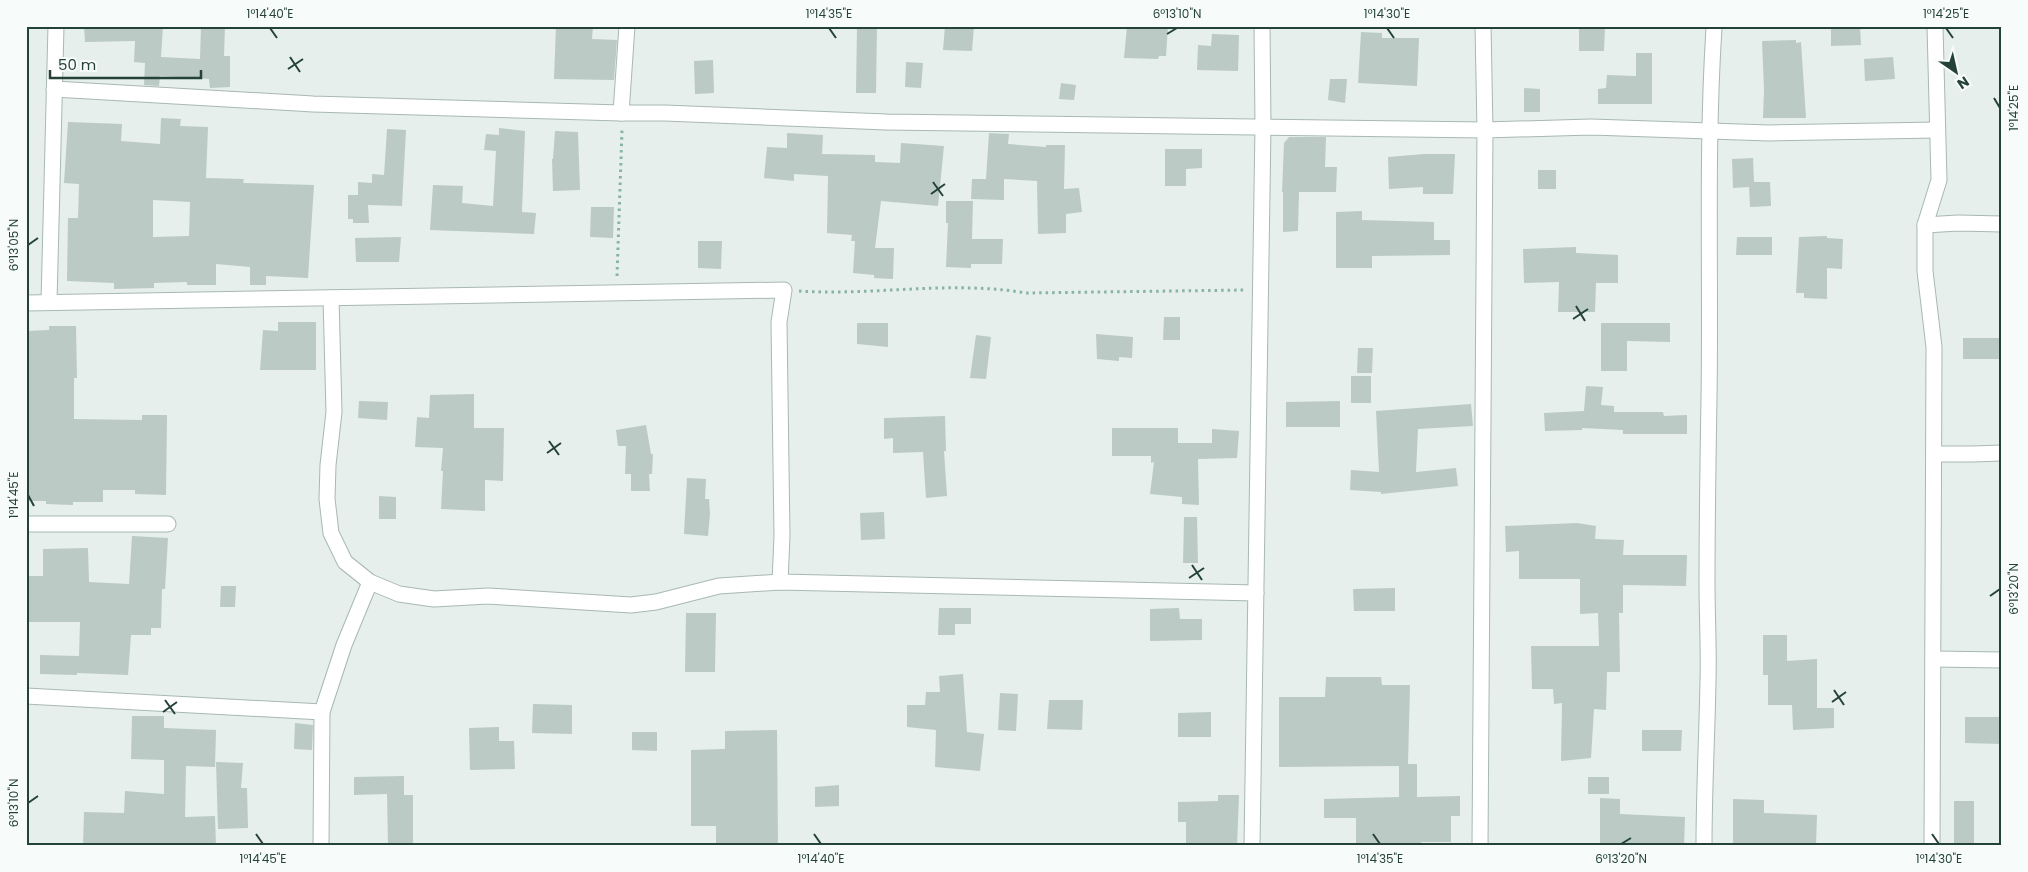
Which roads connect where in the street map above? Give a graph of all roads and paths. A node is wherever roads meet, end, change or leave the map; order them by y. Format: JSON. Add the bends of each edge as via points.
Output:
{"nodes":[{"id":1,"x":56,"y":26,"type":"edge"},
{"id":2,"x":627,"y":26,"type":"edge"},
{"id":3,"x":1262,"y":26,"type":"edge"},
{"id":4,"x":1483,"y":26,"type":"edge"},
{"id":5,"x":1935,"y":26,"type":"edge"},
{"id":6,"x":1714,"y":28,"type":"dead end"},
{"id":7,"x":54,"y":89,"type":"junction"},
{"id":8,"x":621,"y":113,"type":"junction"},
{"id":9,"x":1263,"y":126,"type":"junction"},
{"id":10,"x":1485,"y":130,"type":"junction"},
{"id":11,"x":1937,"y":130,"type":"junction"},
{"id":12,"x":1709,"y":131,"type":"junction"},
{"id":13,"x":2002,"y":224,"type":"edge"},
{"id":14,"x":1925,"y":225,"type":"junction"},
{"id":15,"x":784,"y":290,"type":"junction"},
{"id":16,"x":1260,"y":290,"type":"junction"},
{"id":17,"x":616,"y":292,"type":"junction"},
{"id":18,"x":331,"y":298,"type":"junction"},
{"id":19,"x":50,"y":302,"type":"junction"},
{"id":20,"x":26,"y":303,"type":"edge"},
{"id":21,"x":2002,"y":453,"type":"edge"},
{"id":22,"x":1934,"y":454,"type":"junction"},
{"id":23,"x":26,"y":524,"type":"edge"},
{"id":24,"x":168,"y":524,"type":"dead end"},
{"id":25,"x":370,"y":582,"type":"junction"},
{"id":26,"x":780,"y":582,"type":"junction"},
{"id":27,"x":1256,"y":593,"type":"junction"},
{"id":28,"x":1933,"y":659,"type":"junction"},
{"id":29,"x":2002,"y":660,"type":"edge"},
{"id":30,"x":26,"y":696,"type":"edge"},
{"id":31,"x":322,"y":712,"type":"junction"},
{"id":32,"x":321,"y":846,"type":"edge"},
{"id":33,"x":1252,"y":846,"type":"edge"},
{"id":34,"x":1480,"y":846,"type":"edge"},
{"id":35,"x":1704,"y":846,"type":"edge"},
{"id":36,"x":1932,"y":846,"type":"edge"}],
"edges":[{"from":1,"to":7,"type":"street"},
{"from":2,"to":8,"type":"street"},
{"from":3,"to":9,"type":"street"},
{"from":4,"to":10,"type":"street"},
{"from":5,"to":11,"type":"street"},
{"from":6,"to":12,"type":"street"},
{"from":7,"to":8,"type":"street","via":[[314,104]]},
{"from":7,"to":19,"type":"street"},
{"from":8,"to":9,"type":"street","via":[[886,122]]},
{"from":8,"to":17,"type":"path"},
{"from":9,"to":10,"type":"street"},
{"from":9,"to":16,"type":"street"},
{"from":10,"to":12,"type":"street","via":[[1591,127]]},
{"from":10,"to":34,"type":"street"},
{"from":11,"to":12,"type":"street"},
{"from":11,"to":14,"type":"street","via":[[1939,180]]},
{"from":12,"to":35,"type":"street"},
{"from":13,"to":14,"type":"street"},
{"from":14,"to":22,"type":"street","via":[[1925,272],[1934,347]]},
{"from":15,"to":16,"type":"path","via":[[879,291],[927,287],[1000,288],[1026,293]]},
{"from":15,"to":17,"type":"street"},
{"from":15,"to":26,"type":"street","via":[[779,322]]},
{"from":16,"to":27,"type":"street"},
{"from":17,"to":18,"type":"street"},
{"from":18,"to":19,"type":"street"},
{"from":18,"to":25,"type":"street","via":[[334,412],[328,465],[328,508],[332,533],[345,562]]},
{"from":19,"to":20,"type":"street"},
{"from":21,"to":22,"type":"street"},
{"from":22,"to":28,"type":"street"},
{"from":23,"to":24,"type":"street"},
{"from":25,"to":26,"type":"street","via":[[399,594],[434,599],[488,596],[631,605],[719,586]]},
{"from":25,"to":31,"type":"street","via":[[344,645]]},
{"from":26,"to":27,"type":"street"},
{"from":27,"to":33,"type":"street"},
{"from":28,"to":29,"type":"street"},
{"from":28,"to":36,"type":"street"},
{"from":30,"to":31,"type":"street"},
{"from":31,"to":32,"type":"street"}]}
